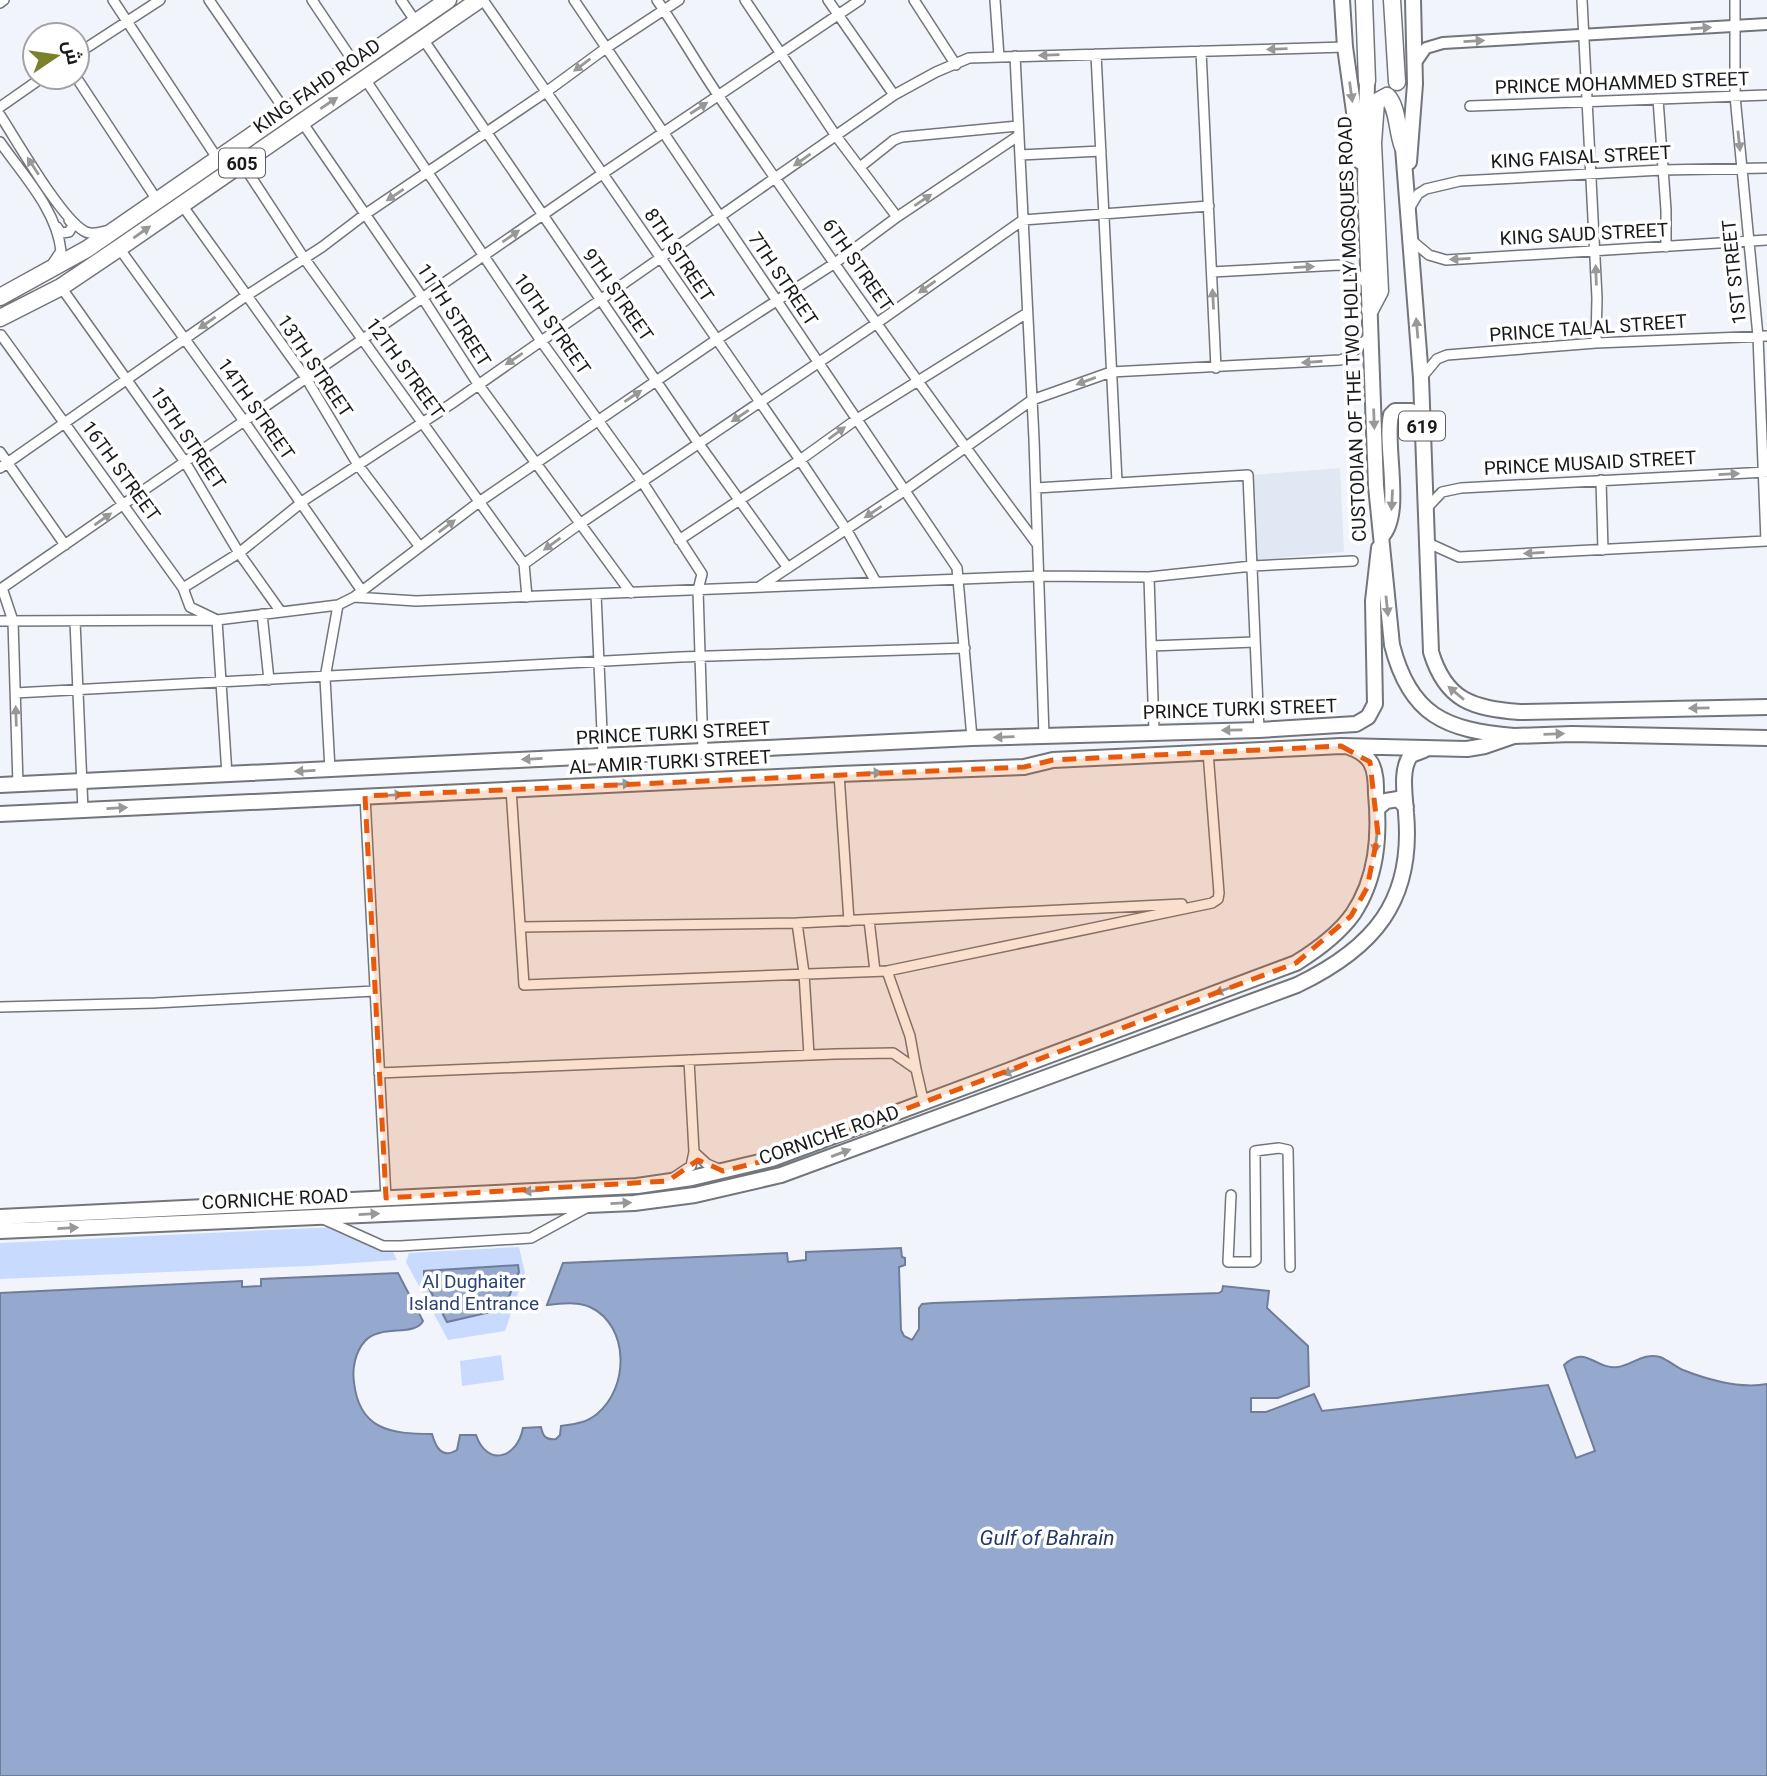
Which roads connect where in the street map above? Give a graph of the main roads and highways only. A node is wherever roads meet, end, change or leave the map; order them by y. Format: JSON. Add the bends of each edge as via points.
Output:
{"nodes":[{"id":1,"x":448,"y":0,"type":"edge"},
{"id":2,"x":481,"y":0,"type":"edge"},
{"id":3,"x":1342,"y":0,"type":"edge"},
{"id":4,"x":1364,"y":0,"type":"edge"},
{"id":5,"x":1392,"y":0,"type":"edge"},
{"id":6,"x":1413,"y":0,"type":"edge"},
{"id":7,"x":1367,"y":81,"type":"joint"},
{"id":8,"x":1397,"y":82,"type":"joint"},
{"id":9,"x":1404,"y":147,"type":"junction"},
{"id":10,"x":1407,"y":180,"type":"junction"},
{"id":11,"x":1365,"y":184,"type":"junction"},
{"id":12,"x":2,"y":291,"type":"edge"},
{"id":13,"x":1370,"y":310,"type":"junction"},
{"id":14,"x":2,"y":317,"type":"edge"},
{"id":15,"x":1424,"y":494,"type":"junction"},
{"id":16,"x":1380,"y":538,"type":"junction"},
{"id":17,"x":1767,"y":707,"type":"edge"},
{"id":18,"x":1349,"y":725,"type":"joint"},
{"id":19,"x":1048,"y":736,"type":"junction"},
{"id":20,"x":1514,"y":736,"type":"junction"},
{"id":21,"x":1767,"y":738,"type":"edge"},
{"id":22,"x":1341,"y":746,"type":"junction"},
{"id":23,"x":1439,"y":748,"type":"junction"},
{"id":24,"x":1053,"y":760,"type":"junction"},
{"id":25,"x":0,"y":785,"type":"edge"},
{"id":26,"x":1406,"y":807,"type":"junction"},
{"id":27,"x":1378,"y":808,"type":"junction"},
{"id":28,"x":0,"y":814,"type":"edge"},
{"id":29,"x":0,"y":1217,"type":"edge"},
{"id":30,"x":0,"y":1231,"type":"edge"}],
"edges":[{"from":1,"to":12,"type":"highway","name":"KING FAHD ROAD","number":"605","via":[[86,249]]},
{"from":14,"to":2,"type":"highway","name":"KING FAHD ROAD","number":"605","one_way":true,"via":[[61,287]]},
{"from":3,"to":11,"type":"main road","one_way":true},
{"from":4,"to":7,"type":"highway","name":"CUSTODIAN OF THE TWO HOLLY MOSQUES ROAD","number":"619"},
{"from":5,"to":8,"type":"highway","number":"619"},
{"from":6,"to":10,"type":"main road","via":[[1415,84]]},
{"from":7,"to":11,"type":"main road","name":"CUSTODIAN OF THE TWO HOLLY MOSQUES ROAD","number":"619"},
{"from":8,"to":9,"type":"main road","number":"619"},
{"from":9,"to":10,"type":"main road","number":"619"},
{"from":9,"to":13,"type":"highway","via":[[1387,96],[1376,102],[1373,143],[1380,291]]},
{"from":15,"to":10,"type":"main road","number":"619","one_way":true},
{"from":11,"to":13,"type":"main road","name":"CUSTODIAN OF THE TWO HOLLY MOSQUES ROAD","number":"619"},
{"from":13,"to":16,"type":"main road","name":"CUSTODIAN OF THE TWO HOLLY MOSQUES ROAD","number":"619","one_way":true},
{"from":15,"to":16,"type":"main road","one_way":true,"via":[[1415,416],[1411,411],[1395,411],[1389,422],[1391,514]]},
{"from":17,"to":15,"type":"main road","number":"619","one_way":true,"via":[[1520,712],[1472,705],[1450,690],[1431,652]]},
{"from":16,"to":18,"type":"main road","name":"CUSTODIAN OF THE TWO HOLLY MOSQUES ROAD","number":"619","via":[[1373,601],[1375,704],[1368,717]]},
{"from":16,"to":20,"type":"main road","one_way":true,"via":[[1392,645],[1412,692],[1429,710],[1455,726]]},
{"from":18,"to":19,"type":"main road","name":"PRINCE TURKI STREET","one_way":true},
{"from":19,"to":24,"type":"main road"},
{"from":19,"to":25,"type":"main road","name":"PRINCE TURKI STREET","one_way":true},
{"from":20,"to":21,"type":"main road","one_way":true},
{"from":20,"to":23,"type":"main road","via":[[1485,746]]},
{"from":22,"to":23,"type":"main road","name":"AL AMIR TURKI STREET"},
{"from":22,"to":24,"type":"main road","name":"AL AMIR TURKI STREET"},
{"from":22,"to":27,"type":"main road","name":"CORNICHE ROAD","via":[[1360,752],[1370,762]]},
{"from":23,"to":26,"type":"main road","name":"CORNICHE ROAD","via":[[1416,752],[1407,760]]},
{"from":28,"to":24,"type":"main road","name":"AL AMIR TURKI STREET","one_way":true,"via":[[1024,767]]},
{"from":26,"to":27,"type":"main road","via":[[1392,799]]},
{"from":30,"to":26,"type":"main road","name":"CORNICHE ROAD","one_way":true,"via":[[634,1203],[695,1195],[781,1175],[1328,970],[1363,944],[1391,910],[1404,864]]},
{"from":27,"to":29,"type":"main road","name":"CORNICHE ROAD","one_way":true,"via":[[1376,850],[1367,888],[1352,916],[1327,942],[1296,963],[772,1159],[637,1186]]}]}
